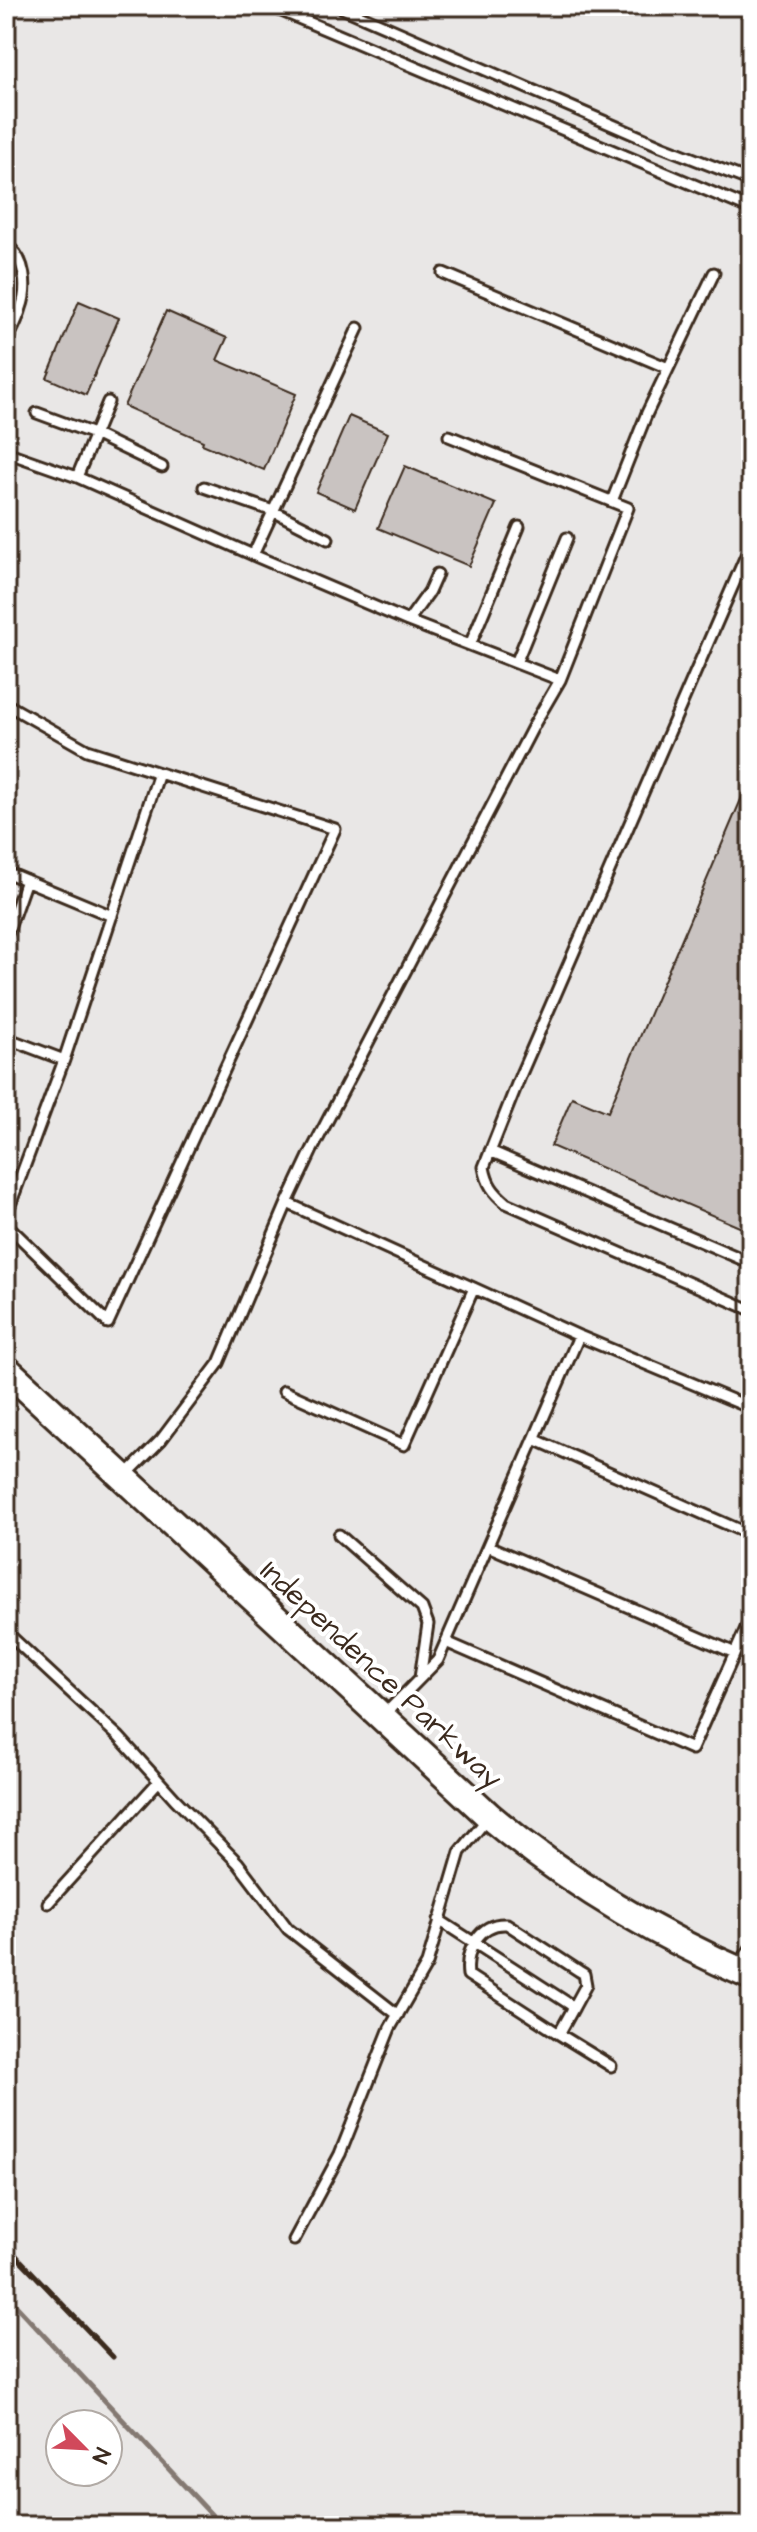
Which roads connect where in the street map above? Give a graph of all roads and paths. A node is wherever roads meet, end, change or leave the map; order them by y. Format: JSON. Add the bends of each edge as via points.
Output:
{"nodes":[{"id":1,"x":270,"y":6,"type":"edge"},
{"id":2,"x":338,"y":6,"type":"edge"},
{"id":3,"x":751,"y":181,"type":"edge"},
{"id":4,"x":751,"y":209,"type":"edge"},
{"id":5,"x":6,"y":246,"type":"edge"},
{"id":6,"x":443,"y":273,"type":"dead end"},
{"id":7,"x":714,"y":273,"type":"dead end"},
{"id":8,"x":358,"y":328,"type":"dead end"},
{"id":9,"x":6,"y":343,"type":"edge"},
{"id":10,"x":668,"y":368,"type":"junction"},
{"id":11,"x":108,"y":402,"type":"dead end"},
{"id":12,"x":37,"y":413,"type":"dead end"},
{"id":13,"x":94,"y":434,"type":"junction"},
{"id":14,"x":449,"y":436,"type":"dead end"},
{"id":15,"x":6,"y":452,"type":"edge"},
{"id":16,"x":162,"y":467,"type":"dead end"},
{"id":17,"x":77,"y":477,"type":"junction"},
{"id":18,"x":204,"y":487,"type":"dead end"},
{"id":19,"x":612,"y":501,"type":"junction"},
{"id":20,"x":273,"y":511,"type":"junction"},
{"id":21,"x":519,"y":527,"type":"dead end"},
{"id":22,"x":567,"y":538,"type":"dead end"},
{"id":23,"x":328,"y":539,"type":"dead end"},
{"id":24,"x":751,"y":544,"type":"edge"},
{"id":25,"x":253,"y":555,"type":"junction"},
{"id":26,"x":437,"y":574,"type":"dead end"},
{"id":27,"x":408,"y":621,"type":"junction"},
{"id":28,"x":470,"y":645,"type":"junction"},
{"id":29,"x":516,"y":663,"type":"junction"},
{"id":30,"x":560,"y":680,"type":"junction"},
{"id":31,"x":6,"y":704,"type":"edge"},
{"id":32,"x":159,"y":773,"type":"junction"},
{"id":33,"x":6,"y":872,"type":"edge"},
{"id":34,"x":26,"y":880,"type":"junction"},
{"id":35,"x":112,"y":916,"type":"junction"},
{"id":36,"x":6,"y":937,"type":"edge"},
{"id":37,"x":6,"y":1038,"type":"edge"},
{"id":38,"x":64,"y":1060,"type":"junction"},
{"id":39,"x":490,"y":1151,"type":"junction"},
{"id":40,"x":287,"y":1203,"type":"junction"},
{"id":41,"x":6,"y":1216,"type":"edge"},
{"id":42,"x":6,"y":1224,"type":"edge"},
{"id":43,"x":751,"y":1263,"type":"edge"},
{"id":44,"x":474,"y":1288,"type":"junction"},
{"id":45,"x":751,"y":1310,"type":"edge"},
{"id":46,"x":579,"y":1336,"type":"junction"},
{"id":47,"x":8,"y":1374,"type":"edge"},
{"id":48,"x":284,"y":1391,"type":"dead end"},
{"id":49,"x":751,"y":1408,"type":"edge"},
{"id":50,"x":534,"y":1439,"type":"junction"},
{"id":51,"x":122,"y":1478,"type":"junction"},
{"id":52,"x":339,"y":1535,"type":"dead end"},
{"id":53,"x":751,"y":1535,"type":"edge"},
{"id":54,"x":488,"y":1546,"type":"junction"},
{"id":55,"x":751,"y":1617,"type":"edge"},
{"id":56,"x":6,"y":1632,"type":"edge"},
{"id":57,"x":446,"y":1642,"type":"junction"},
{"id":58,"x":735,"y":1653,"type":"junction"},
{"id":59,"x":420,"y":1678,"type":"junction"},
{"id":60,"x":382,"y":1717,"type":"junction"},
{"id":61,"x":159,"y":1781,"type":"junction"},
{"id":62,"x":489,"y":1816,"type":"junction"},
{"id":63,"x":48,"y":1903,"type":"dead end"},
{"id":64,"x":439,"y":1920,"type":"junction"},
{"id":65,"x":473,"y":1941,"type":"junction"},
{"id":66,"x":746,"y":1965,"type":"edge"},
{"id":67,"x":574,"y":2007,"type":"junction"},
{"id":68,"x":398,"y":2015,"type":"junction"},
{"id":69,"x":559,"y":2034,"type":"junction"},
{"id":70,"x":611,"y":2066,"type":"dead end"},
{"id":71,"x":294,"y":2240,"type":"dead end"}],
"edges":[{"from":1,"to":4,"type":"lane"},
{"from":2,"to":3,"type":"lane"},
{"from":5,"to":9,"type":"lane","via":[[21,263],[23,281],[22,306]]},
{"from":6,"to":10,"type":"lane"},
{"from":7,"to":10,"type":"lane"},
{"from":8,"to":20,"type":"lane"},
{"from":10,"to":19,"type":"lane"},
{"from":11,"to":13,"type":"lane"},
{"from":12,"to":13,"type":"lane"},
{"from":13,"to":16,"type":"lane"},
{"from":13,"to":17,"type":"lane"},
{"from":14,"to":19,"type":"lane"},
{"from":15,"to":17,"type":"lane"},
{"from":17,"to":25,"type":"lane"},
{"from":18,"to":20,"type":"lane"},
{"from":19,"to":30,"type":"lane","via":[[628,508]]},
{"from":20,"to":23,"type":"lane"},
{"from":20,"to":25,"type":"lane"},
{"from":21,"to":28,"type":"lane"},
{"from":22,"to":29,"type":"lane"},
{"from":24,"to":39,"type":"lane"},
{"from":25,"to":27,"type":"lane"},
{"from":26,"to":27,"type":"lane"},
{"from":27,"to":28,"type":"lane"},
{"from":28,"to":29,"type":"lane"},
{"from":29,"to":30,"type":"lane"},
{"from":30,"to":40,"type":"lane"},
{"from":31,"to":32,"type":"lane","via":[[87,750]]},
{"from":32,"to":35,"type":"lane"},
{"from":32,"to":42,"type":"lane","via":[[335,829],[108,1323]]},
{"from":33,"to":34,"type":"lane"},
{"from":34,"to":35,"type":"lane"},
{"from":34,"to":36,"type":"lane"},
{"from":35,"to":38,"type":"lane"},
{"from":37,"to":38,"type":"lane"},
{"from":38,"to":41,"type":"lane"},
{"from":39,"to":43,"type":"lane"},
{"from":39,"to":45,"type":"lane","via":[[486,1180],[506,1203]]},
{"from":40,"to":44,"type":"lane"},
{"from":40,"to":51,"type":"lane","via":[[219,1363],[161,1440]]},
{"from":44,"to":46,"type":"lane"},
{"from":44,"to":48,"type":"lane","via":[[404,1445]]},
{"from":46,"to":49,"type":"lane"},
{"from":46,"to":50,"type":"lane"},
{"from":47,"to":51,"type":"main road","name":"Independence Parkway"},
{"from":50,"to":53,"type":"lane"},
{"from":50,"to":54,"type":"lane"},
{"from":51,"to":60,"type":"main road","name":"Independence Parkway"},
{"from":52,"to":59,"type":"lane","via":[[422,1608],[428,1624]]},
{"from":54,"to":57,"type":"lane"},
{"from":54,"to":58,"type":"lane"},
{"from":55,"to":58,"type":"lane"},
{"from":56,"to":61,"type":"lane"},
{"from":57,"to":58,"type":"lane","via":[[692,1749]]},
{"from":57,"to":59,"type":"lane","via":[[438,1660]]},
{"from":59,"to":60,"type":"lane"},
{"from":60,"to":62,"type":"main road","name":"Independence Parkway"},
{"from":61,"to":63,"type":"lane"},
{"from":61,"to":68,"type":"lane","via":[[238,1863],[288,1929]]},
{"from":62,"to":64,"type":"lane","via":[[460,1852]]},
{"from":62,"to":66,"type":"main road","name":"Independence Parkway","via":[[611,1905],[681,1945]]},
{"from":64,"to":65,"type":"lane"},
{"from":64,"to":68,"type":"lane","via":[[427,1964]]},
{"from":65,"to":67,"type":"lane"},
{"from":65,"to":67,"type":"lane","via":[[494,1926],[507,1924],[579,1971],[586,1980]]},
{"from":65,"to":69,"type":"lane","via":[[468,1975]]},
{"from":67,"to":69,"type":"lane"},
{"from":68,"to":71,"type":"lane","via":[[340,2154]]},
{"from":69,"to":70,"type":"lane"}]}
